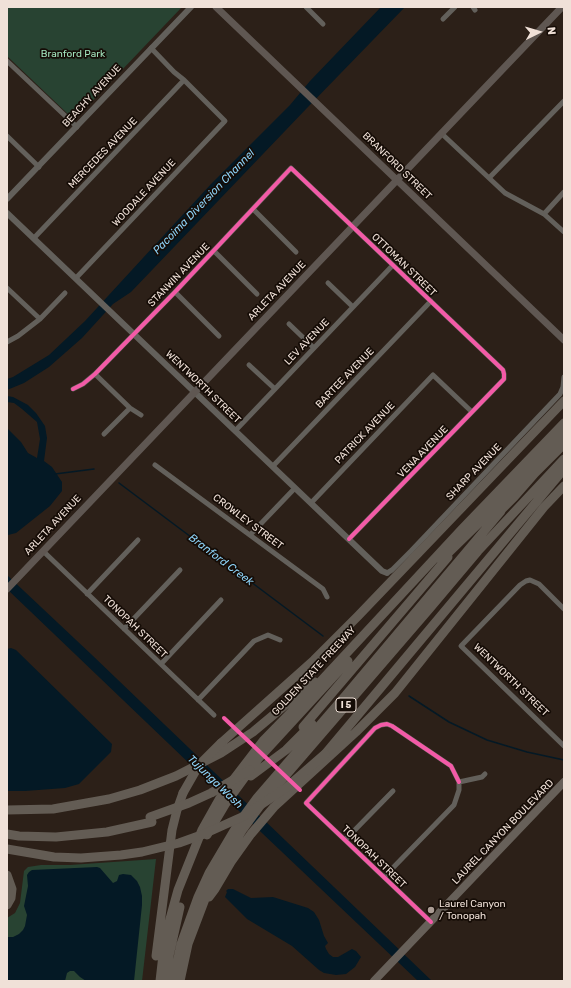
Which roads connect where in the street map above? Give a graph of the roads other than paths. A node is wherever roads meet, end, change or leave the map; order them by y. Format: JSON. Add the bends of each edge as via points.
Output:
{"nodes":[{"id":1,"x":191,"y":7,"type":"edge"},
{"id":2,"x":216,"y":7,"type":"edge"},
{"id":3,"x":306,"y":7,"type":"edge"},
{"id":4,"x":455,"y":7,"type":"edge"},
{"id":5,"x":562,"y":7,"type":"edge"},
{"id":6,"x":444,"y":19,"type":"dead end"},
{"id":7,"x":323,"y":24,"type":"dead end"},
{"id":8,"x":151,"y":48,"type":"junction"},
{"id":9,"x":7,"y":61,"type":"edge"},
{"id":10,"x":184,"y":80,"type":"junction"},
{"id":11,"x":564,"y":101,"type":"edge"},
{"id":12,"x":77,"y":127,"type":"junction"},
{"id":13,"x":441,"y":133,"type":"junction"},
{"id":14,"x":7,"y":136,"type":"edge"},
{"id":15,"x":39,"y":167,"type":"junction"},
{"id":16,"x":291,"y":168,"type":"joint"},
{"id":17,"x":489,"y":178,"type":"junction"},
{"id":18,"x":397,"y":180,"type":"junction"},
{"id":19,"x":564,"y":192,"type":"edge"},
{"id":20,"x":7,"y":200,"type":"edge"},
{"id":21,"x":253,"y":209,"type":"junction"},
{"id":22,"x":7,"y":213,"type":"edge"},
{"id":23,"x":544,"y":214,"type":"junction"},
{"id":24,"x":352,"y":226,"type":"junction"},
{"id":25,"x":564,"y":232,"type":"edge"},
{"id":26,"x":34,"y":238,"type":"junction"},
{"id":27,"x":214,"y":251,"type":"junction"},
{"id":28,"x":296,"y":252,"type":"dead end"},
{"id":29,"x":393,"y":265,"type":"junction"},
{"id":30,"x":76,"y":278,"type":"junction"},
{"id":31,"x":328,"y":283,"type":"dead end"},
{"id":32,"x":7,"y":288,"type":"edge"},
{"id":33,"x":175,"y":292,"type":"junction"},
{"id":34,"x":65,"y":293,"type":"dead end"},
{"id":35,"x":257,"y":294,"type":"dead end"},
{"id":36,"x":431,"y":301,"type":"junction"},
{"id":37,"x":353,"y":307,"type":"junction"},
{"id":38,"x":40,"y":319,"type":"junction"},
{"id":39,"x":289,"y":324,"type":"dead end"},
{"id":40,"x":134,"y":333,"type":"junction"},
{"id":41,"x":218,"y":336,"type":"dead end"},
{"id":42,"x":564,"y":340,"type":"edge"},
{"id":43,"x":7,"y":342,"type":"edge"},
{"id":44,"x":314,"y":348,"type":"junction"},
{"id":45,"x":249,"y":365,"type":"dead end"},
{"id":46,"x":95,"y":374,"type":"junction"},
{"id":47,"x":504,"y":374,"type":"joint"},
{"id":48,"x":564,"y":377,"type":"edge"},
{"id":49,"x":73,"y":389,"type":"dead end"},
{"id":50,"x":275,"y":389,"type":"junction"},
{"id":51,"x":194,"y":392,"type":"junction"},
{"id":52,"x":564,"y":401,"type":"edge"},
{"id":53,"x":130,"y":408,"type":"junction"},
{"id":54,"x":472,"y":412,"type":"junction"},
{"id":55,"x":141,"y":415,"type":"dead end"},
{"id":56,"x":564,"y":423,"type":"edge"},
{"id":57,"x":235,"y":431,"type":"junction"},
{"id":58,"x":104,"y":434,"type":"dead end"},
{"id":59,"x":564,"y":434,"type":"edge"},
{"id":60,"x":564,"y":444,"type":"edge"},
{"id":61,"x":564,"y":459,"type":"edge"},
{"id":62,"x":155,"y":465,"type":"dead end"},
{"id":63,"x":273,"y":466,"type":"junction"},
{"id":64,"x":564,"y":469,"type":"edge"},
{"id":65,"x":564,"y":486,"type":"edge"},
{"id":66,"x":295,"y":488,"type":"junction"},
{"id":67,"x":311,"y":503,"type":"junction"},
{"id":68,"x":501,"y":511,"type":"junction"},
{"id":69,"x":250,"y":535,"type":"junction"},
{"id":70,"x":349,"y":539,"type":"junction"},
{"id":71,"x":138,"y":540,"type":"dead end"},
{"id":72,"x":458,"y":543,"type":"junction"},
{"id":73,"x":43,"y":551,"type":"junction"},
{"id":74,"x":180,"y":570,"type":"dead end"},
{"id":75,"x":387,"y":573,"type":"joint"},
{"id":76,"x":7,"y":589,"type":"edge"},
{"id":77,"x":87,"y":594,"type":"junction"},
{"id":78,"x":327,"y":597,"type":"dead end"},
{"id":79,"x":221,"y":600,"type":"dead end"},
{"id":80,"x":564,"y":609,"type":"edge"},
{"id":81,"x":124,"y":629,"type":"junction"},
{"id":82,"x":280,"y":640,"type":"dead end"},
{"id":83,"x":161,"y":664,"type":"junction"},
{"id":84,"x":324,"y":677,"type":"junction"},
{"id":85,"x":198,"y":700,"type":"junction"},
{"id":86,"x":214,"y":715,"type":"dead end"},
{"id":87,"x":564,"y":746,"type":"edge"},
{"id":88,"x":251,"y":773,"type":"junction"},
{"id":89,"x":485,"y":774,"type":"dead end"},
{"id":90,"x":459,"y":782,"type":"junction"},
{"id":91,"x":564,"y":782,"type":"edge"},
{"id":92,"x":233,"y":786,"type":"junction"},
{"id":93,"x":393,"y":790,"type":"dead end"},
{"id":94,"x":223,"y":800,"type":"junction"},
{"id":95,"x":260,"y":800,"type":"junction"},
{"id":96,"x":7,"y":810,"type":"edge"},
{"id":97,"x":151,"y":819,"type":"junction"},
{"id":98,"x":240,"y":826,"type":"junction"},
{"id":99,"x":7,"y":828,"type":"edge"},
{"id":100,"x":7,"y":834,"type":"edge"},
{"id":101,"x":345,"y":840,"type":"junction"},
{"id":102,"x":7,"y":849,"type":"edge"},
{"id":103,"x":7,"y":874,"type":"edge"},
{"id":104,"x":384,"y":877,"type":"junction"},
{"id":105,"x":203,"y":903,"type":"junction"},
{"id":106,"x":7,"y":905,"type":"edge"},
{"id":107,"x":430,"y":922,"type":"junction"},
{"id":108,"x":154,"y":981,"type":"edge"},
{"id":109,"x":160,"y":981,"type":"edge"},
{"id":110,"x":166,"y":981,"type":"edge"},
{"id":111,"x":173,"y":981,"type":"edge"},
{"id":112,"x":180,"y":981,"type":"edge"},
{"id":113,"x":374,"y":981,"type":"edge"}],
"edges":[{"from":1,"to":8,"type":"street","name":"BEACHY AVENUE"},
{"from":2,"to":18,"type":"main road","name":"BRANFORD STREET"},
{"from":3,"to":7,"type":"street"},
{"from":4,"to":6,"type":"street"},
{"from":5,"to":13,"type":"main road","name":"ARLETA AVENUE"},
{"from":8,"to":10,"type":"street"},
{"from":8,"to":12,"type":"street","name":"BEACHY AVENUE"},
{"from":9,"to":12,"type":"street"},
{"from":10,"to":26,"type":"street","name":"MERCEDES AVENUE"},
{"from":10,"to":30,"type":"street","name":"WOODALE AVENUE","via":[[225,121]]},
{"from":11,"to":17,"type":"street"},
{"from":12,"to":15,"type":"street","name":"BEACHY AVENUE"},
{"from":13,"to":17,"type":"street"},
{"from":13,"to":18,"type":"main road","name":"ARLETA AVENUE"},
{"from":14,"to":15,"type":"street"},
{"from":15,"to":20,"type":"street","name":"BEACHY AVENUE"},
{"from":16,"to":21,"type":"street","name":"STANWIN AVENUE"},
{"from":16,"to":24,"type":"street","name":"OTTOMAN STREET"},
{"from":17,"to":23,"type":"street","via":[[505,193]]},
{"from":18,"to":24,"type":"main road","name":"ARLETA AVENUE"},
{"from":18,"to":42,"type":"main road","name":"BRANFORD STREET"},
{"from":19,"to":23,"type":"street"},
{"from":21,"to":27,"type":"street","name":"STANWIN AVENUE"},
{"from":21,"to":28,"type":"street"},
{"from":22,"to":26,"type":"street","name":"WENTWORTH STREET"},
{"from":23,"to":25,"type":"street"},
{"from":24,"to":29,"type":"street","name":"OTTOMAN STREET"},
{"from":24,"to":51,"type":"main road","name":"ARLETA AVENUE"},
{"from":26,"to":30,"type":"street","name":"WENTWORTH STREET"},
{"from":27,"to":33,"type":"street","name":"STANWIN AVENUE"},
{"from":27,"to":35,"type":"street"},
{"from":29,"to":36,"type":"street","name":"OTTOMAN STREET"},
{"from":29,"to":37,"type":"street","name":"LEV AVENUE"},
{"from":30,"to":40,"type":"street","name":"WENTWORTH STREET"},
{"from":31,"to":37,"type":"street"},
{"from":32,"to":38,"type":"street"},
{"from":33,"to":40,"type":"street","name":"STANWIN AVENUE"},
{"from":33,"to":41,"type":"street"},
{"from":34,"to":38,"type":"street"},
{"from":36,"to":47,"type":"street","name":"OTTOMAN STREET","via":[[503,370]]},
{"from":36,"to":63,"type":"street","name":"BARTEE AVENUE"},
{"from":37,"to":44,"type":"street","name":"LEV AVENUE"},
{"from":38,"to":43,"type":"street"},
{"from":39,"to":44,"type":"street"},
{"from":40,"to":46,"type":"street","name":"STANWIN AVENUE"},
{"from":40,"to":51,"type":"street","name":"WENTWORTH STREET"},
{"from":44,"to":50,"type":"street","name":"LEV AVENUE"},
{"from":45,"to":50,"type":"street"},
{"from":46,"to":49,"type":"street","name":"STANWIN AVENUE"},
{"from":46,"to":53,"type":"street"},
{"from":47,"to":54,"type":"street","name":"VENA AVENUE","via":[[504,379]]},
{"from":48,"to":75,"type":"street","name":"SHARP AVENUE","via":[[560,394]]},
{"from":50,"to":57,"type":"street","name":"LEV AVENUE"},
{"from":51,"to":57,"type":"street","name":"WENTWORTH STREET"},
{"from":51,"to":73,"type":"main road","name":"ARLETA AVENUE"},
{"from":52,"to":108,"type":"highway","bridge":true,"via":[[341,633],[199,765],[183,793],[172,830]]},
{"from":53,"to":55,"type":"street"},
{"from":53,"to":58,"type":"street"},
{"from":54,"to":67,"type":"street","name":"PATRICK AVENUE","via":[[433,375]]},
{"from":54,"to":70,"type":"street","name":"VENA AVENUE"},
{"from":56,"to":84,"type":"highway","name":"GOLDEN STATE FREEWAY"},
{"from":57,"to":63,"type":"street","name":"WENTWORTH STREET"},
{"from":59,"to":72,"type":"highway"},
{"from":60,"to":68,"type":"highway"},
{"from":61,"to":95,"type":"highway","number":"I 5","via":[[478,551]]},
{"from":62,"to":69,"type":"street","name":"CROWLEY STREET"},
{"from":63,"to":66,"type":"street","name":"WENTWORTH STREET"},
{"from":64,"to":102,"type":"highway","bridge":true,"via":[[325,754],[286,788],[244,816],[204,834],[142,852],[81,858],[54,857]]},
{"from":65,"to":105,"type":"highway","via":[[544,507],[395,692],[356,732],[274,807],[251,834],[216,889]]},
{"from":66,"to":67,"type":"street","name":"WENTWORTH STREET"},
{"from":66,"to":69,"type":"street"},
{"from":67,"to":70,"type":"street","name":"WENTWORTH STREET"},
{"from":68,"to":88,"type":"highway","via":[[492,517],[430,586],[305,733],[267,765]]},
{"from":68,"to":95,"type":"highway"},
{"from":69,"to":78,"type":"street","name":"CROWLEY STREET","via":[[322,589]]},
{"from":70,"to":75,"type":"street","name":"WENTWORTH STREET"},
{"from":71,"to":77,"type":"street"},
{"from":72,"to":88,"type":"highway","via":[[301,729]]},
{"from":72,"to":92,"type":"highway"},
{"from":73,"to":76,"type":"main road","name":"ARLETA AVENUE"},
{"from":73,"to":77,"type":"street","name":"TONOPAH STREET"},
{"from":74,"to":81,"type":"street"},
{"from":77,"to":81,"type":"street","name":"TONOPAH STREET"},
{"from":79,"to":83,"type":"street"},
{"from":80,"to":87,"type":"street","name":"WENTWORTH STREET","via":[[539,584],[526,581],[461,646]]},
{"from":81,"to":83,"type":"street","name":"TONOPAH STREET"},
{"from":82,"to":85,"type":"street","via":[[268,635],[254,641]]},
{"from":83,"to":85,"type":"street","name":"TONOPAH STREET"},
{"from":84,"to":92,"type":"highway","name":"GOLDEN STATE FREEWAY","via":[[264,741]]},
{"from":84,"to":96,"type":"highway","bridge":true,"via":[[302,691],[253,732],[191,769],[140,790],[109,799],[53,809]]},
{"from":85,"to":86,"type":"street","name":"TONOPAH STREET"},
{"from":88,"to":97,"type":"highway","via":[[208,801]]},
{"from":89,"to":90,"type":"street"},
{"from":90,"to":101,"type":"street","name":"TONOPAH STREET","via":[[451,766],[392,726],[387,724],[375,728],[306,803]]},
{"from":90,"to":104,"type":"street","via":[[454,805]]},
{"from":91,"to":107,"type":"main road","name":"LAUREL CANYON BOULEVARD"},
{"from":92,"to":94,"type":"highway","name":"GOLDEN STATE FREEWAY"},
{"from":93,"to":101,"type":"street"},
{"from":94,"to":109,"type":"highway","name":"GOLDEN STATE FREEWAY","via":[[202,830],[178,890],[164,946]]},
{"from":94,"to":110,"type":"highway","via":[[203,841],[184,893]]},
{"from":95,"to":98,"type":"highway","number":"I 5","bridge":true},
{"from":97,"to":99,"type":"highway","via":[[56,831]]},
{"from":97,"to":100,"type":"highway","via":[[107,832],[56,837]]},
{"from":98,"to":105,"type":"highway","number":"I 5"},
{"from":98,"to":111,"type":"highway","via":[[209,873],[198,897],[181,944]]},
{"from":101,"to":104,"type":"street","name":"TONOPAH STREET"},
{"from":103,"to":106,"type":"highway","via":[[12,889]]},
{"from":104,"to":107,"type":"street","name":"TONOPAH STREET"},
{"from":105,"to":112,"type":"highway","number":"I 5","via":[[188,944]]},
{"from":107,"to":113,"type":"main road","name":"LAUREL CANYON BOULEVARD"}]}
